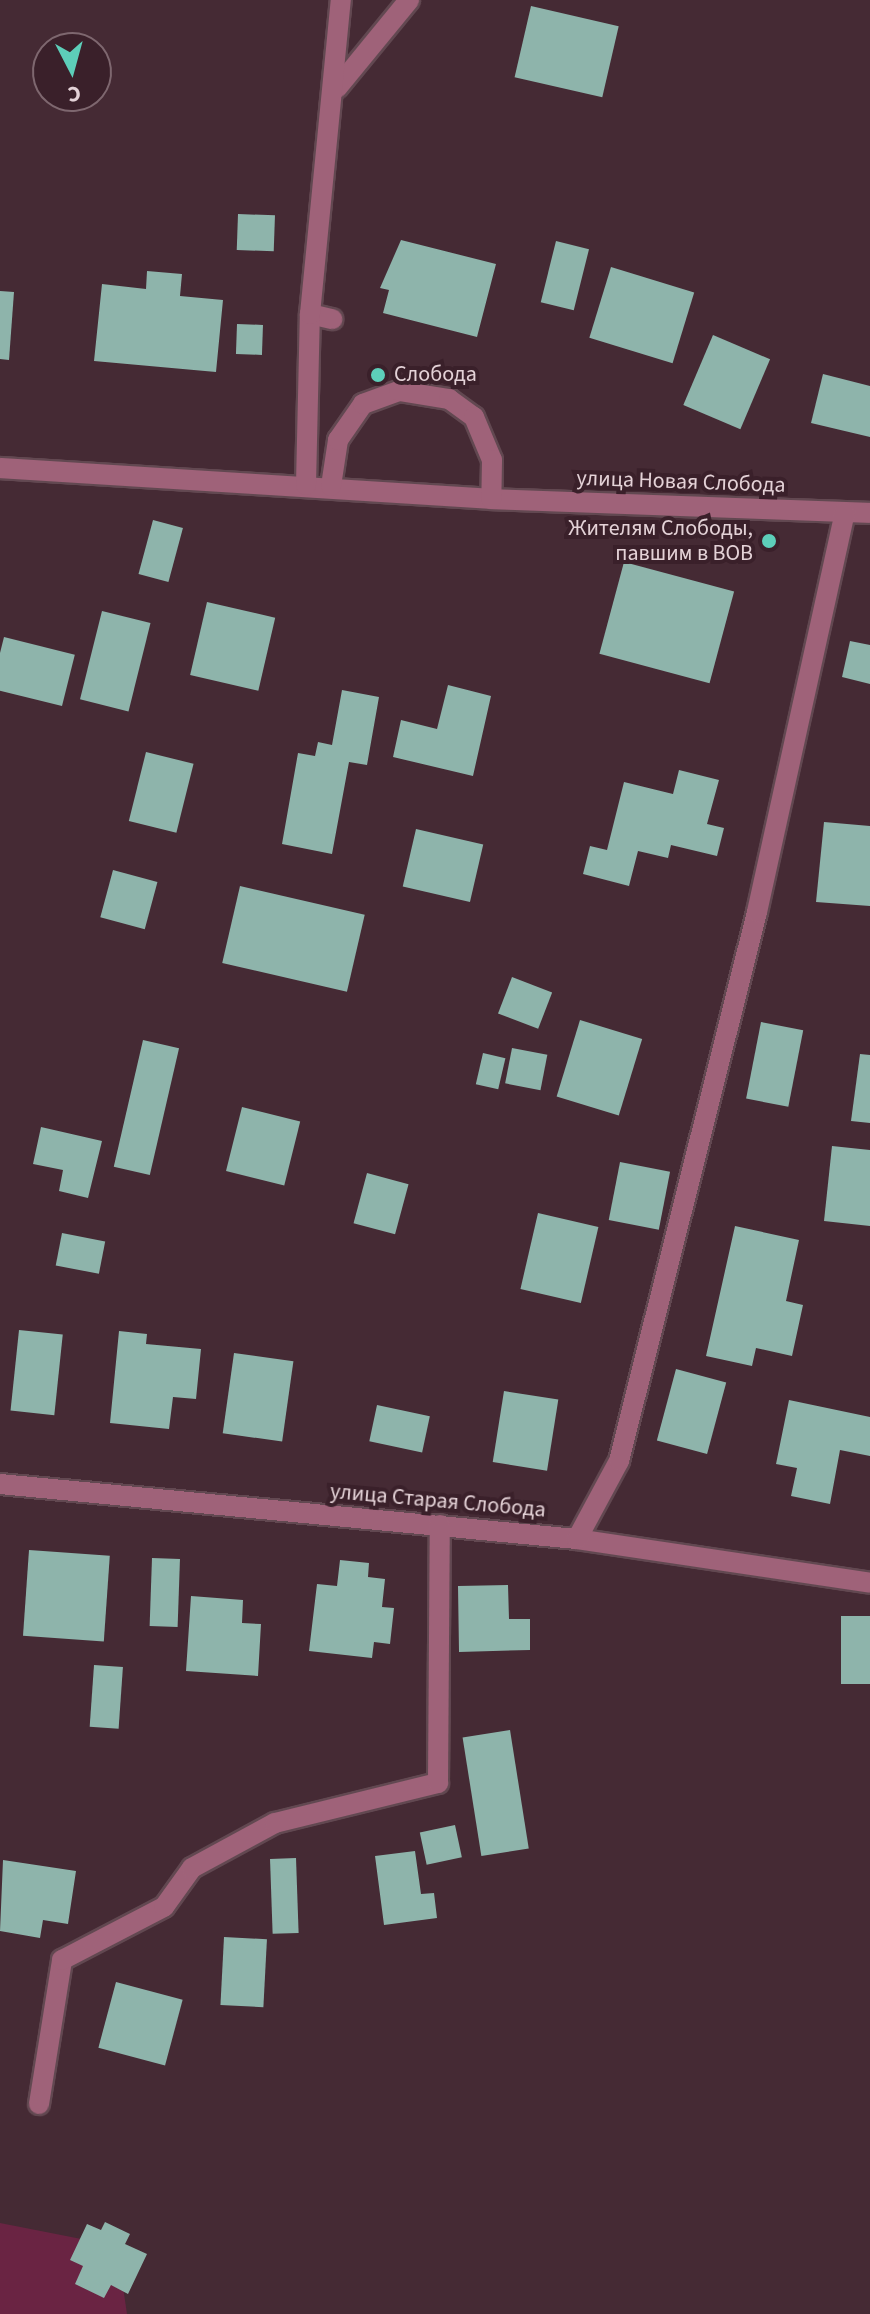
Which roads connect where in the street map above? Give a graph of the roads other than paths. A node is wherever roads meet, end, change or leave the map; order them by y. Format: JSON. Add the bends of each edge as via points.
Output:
{"nodes":[{"id":1,"x":341,"y":0,"type":"edge"},
{"id":2,"x":409,"y":0,"type":"edge"},
{"id":3,"x":337,"y":88,"type":"junction"},
{"id":4,"x":310,"y":314,"type":"junction"},
{"id":5,"x":332,"y":319,"type":"dead end"},
{"id":6,"x":0,"y":468,"type":"edge"},
{"id":7,"x":306,"y":485,"type":"junction"},
{"id":8,"x":331,"y":486,"type":"junction"},
{"id":9,"x":491,"y":499,"type":"junction"},
{"id":10,"x":845,"y":513,"type":"junction"},
{"id":11,"x":870,"y":513,"type":"edge"},
{"id":12,"x":0,"y":1484,"type":"edge"},
{"id":13,"x":440,"y":1525,"type":"junction"},
{"id":14,"x":577,"y":1539,"type":"junction"},
{"id":15,"x":870,"y":1583,"type":"edge"},
{"id":16,"x":39,"y":2104,"type":"dead end"}],
"edges":[{"from":1,"to":3,"type":"street"},
{"from":2,"to":3,"type":"street"},
{"from":3,"to":4,"type":"street"},
{"from":4,"to":5,"type":"street"},
{"from":4,"to":7,"type":"street"},
{"from":6,"to":7,"type":"street"},
{"from":7,"to":8,"type":"street","name":"улица Новая Слобода"},
{"from":8,"to":9,"type":"street","name":"улица Новая Слобода"},
{"from":8,"to":9,"type":"street","via":[[338,440],[363,404],[399,391],[449,399],[474,417],[492,460]]},
{"from":9,"to":10,"type":"street","name":"улица Новая Слобода"},
{"from":10,"to":11,"type":"street","name":"улица Новая Слобода"},
{"from":10,"to":14,"type":"street","via":[[757,912],[619,1461]]},
{"from":12,"to":13,"type":"street","name":"улица Старая Слобода"},
{"from":13,"to":14,"type":"street","name":"улица Старая Слобода"},
{"from":13,"to":16,"type":"street","via":[[438,1783],[275,1823],[192,1868],[164,1907],[62,1960]]},
{"from":14,"to":15,"type":"street","name":"улица Старая Слобода"}]}
